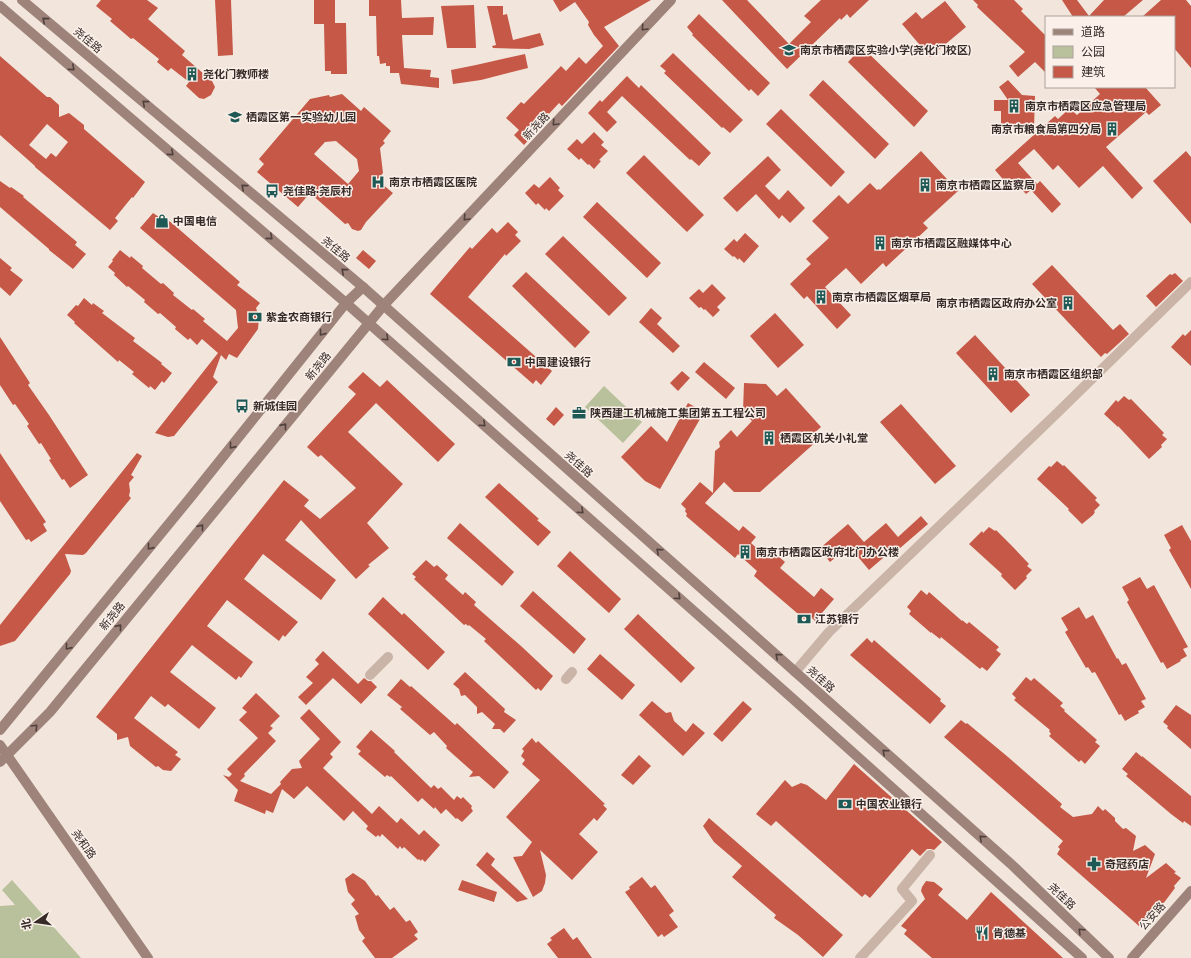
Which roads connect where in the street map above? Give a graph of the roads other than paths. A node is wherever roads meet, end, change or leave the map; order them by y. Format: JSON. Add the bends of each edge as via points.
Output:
{"nodes":[{"id":1,"x":22,"y":0,"type":"edge"},
{"id":2,"x":671,"y":0,"type":"edge"},
{"id":3,"x":0,"y":6,"type":"edge"},
{"id":4,"x":1191,"y":282,"type":"edge"},
{"id":5,"x":363,"y":287,"type":"junction"},
{"id":6,"x":346,"y":303,"type":"junction"},
{"id":7,"x":383,"y":306,"type":"junction"},
{"id":8,"x":369,"y":323,"type":"junction"},
{"id":9,"x":388,"y":657,"type":"dead end"},
{"id":10,"x":795,"y":672,"type":"junction"},
{"id":11,"x":370,"y":675,"type":"dead end"},
{"id":12,"x":0,"y":730,"type":"edge"},
{"id":13,"x":0,"y":744,"type":"edge"},
{"id":14,"x":8,"y":754,"type":"junction"},
{"id":15,"x":0,"y":762,"type":"edge"},
{"id":16,"x":930,"y":855,"type":"dead end"},
{"id":17,"x":1191,"y":891,"type":"edge"},
{"id":18,"x":148,"y":958,"type":"edge"},
{"id":19,"x":860,"y":958,"type":"edge"},
{"id":20,"x":1082,"y":958,"type":"edge"},
{"id":21,"x":1109,"y":958,"type":"edge"},
{"id":22,"x":1132,"y":958,"type":"edge"}],
"edges":[{"from":5,"to":1,"type":"main road","name":"尧佳路","one_way":true},
{"from":2,"to":7,"type":"main road","name":"新尧路","one_way":true},
{"from":3,"to":6,"type":"main road","one_way":true},
{"from":4,"to":10,"type":"street","via":[[828,632]]},
{"from":5,"to":6,"type":"main road","name":"新尧路"},
{"from":5,"to":7,"type":"main road","name":"尧佳路"},
{"from":6,"to":8,"type":"main road"},
{"from":6,"to":12,"type":"main road","name":"新尧路","one_way":true,"via":[[215,468]]},
{"from":7,"to":8,"type":"main road","name":"新尧路"},
{"from":10,"to":7,"type":"main road","name":"尧佳路","one_way":true},
{"from":14,"to":8,"type":"main road","name":"新尧路","one_way":true,"via":[[50,712]]},
{"from":8,"to":20,"type":"main road","one_way":true},
{"from":9,"to":11,"type":"street"},
{"from":21,"to":10,"type":"main road","name":"尧佳路","one_way":true,"via":[[1011,864]]},
{"from":13,"to":14,"type":"main road","name":"尧和路"},
{"from":14,"to":15,"type":"main road","name":"新尧路"},
{"from":14,"to":18,"type":"main road","name":"尧和路"},
{"from":16,"to":19,"type":"street","via":[[902,889],[912,901]]},
{"from":17,"to":22,"type":"main road","name":"公安路"}]}
